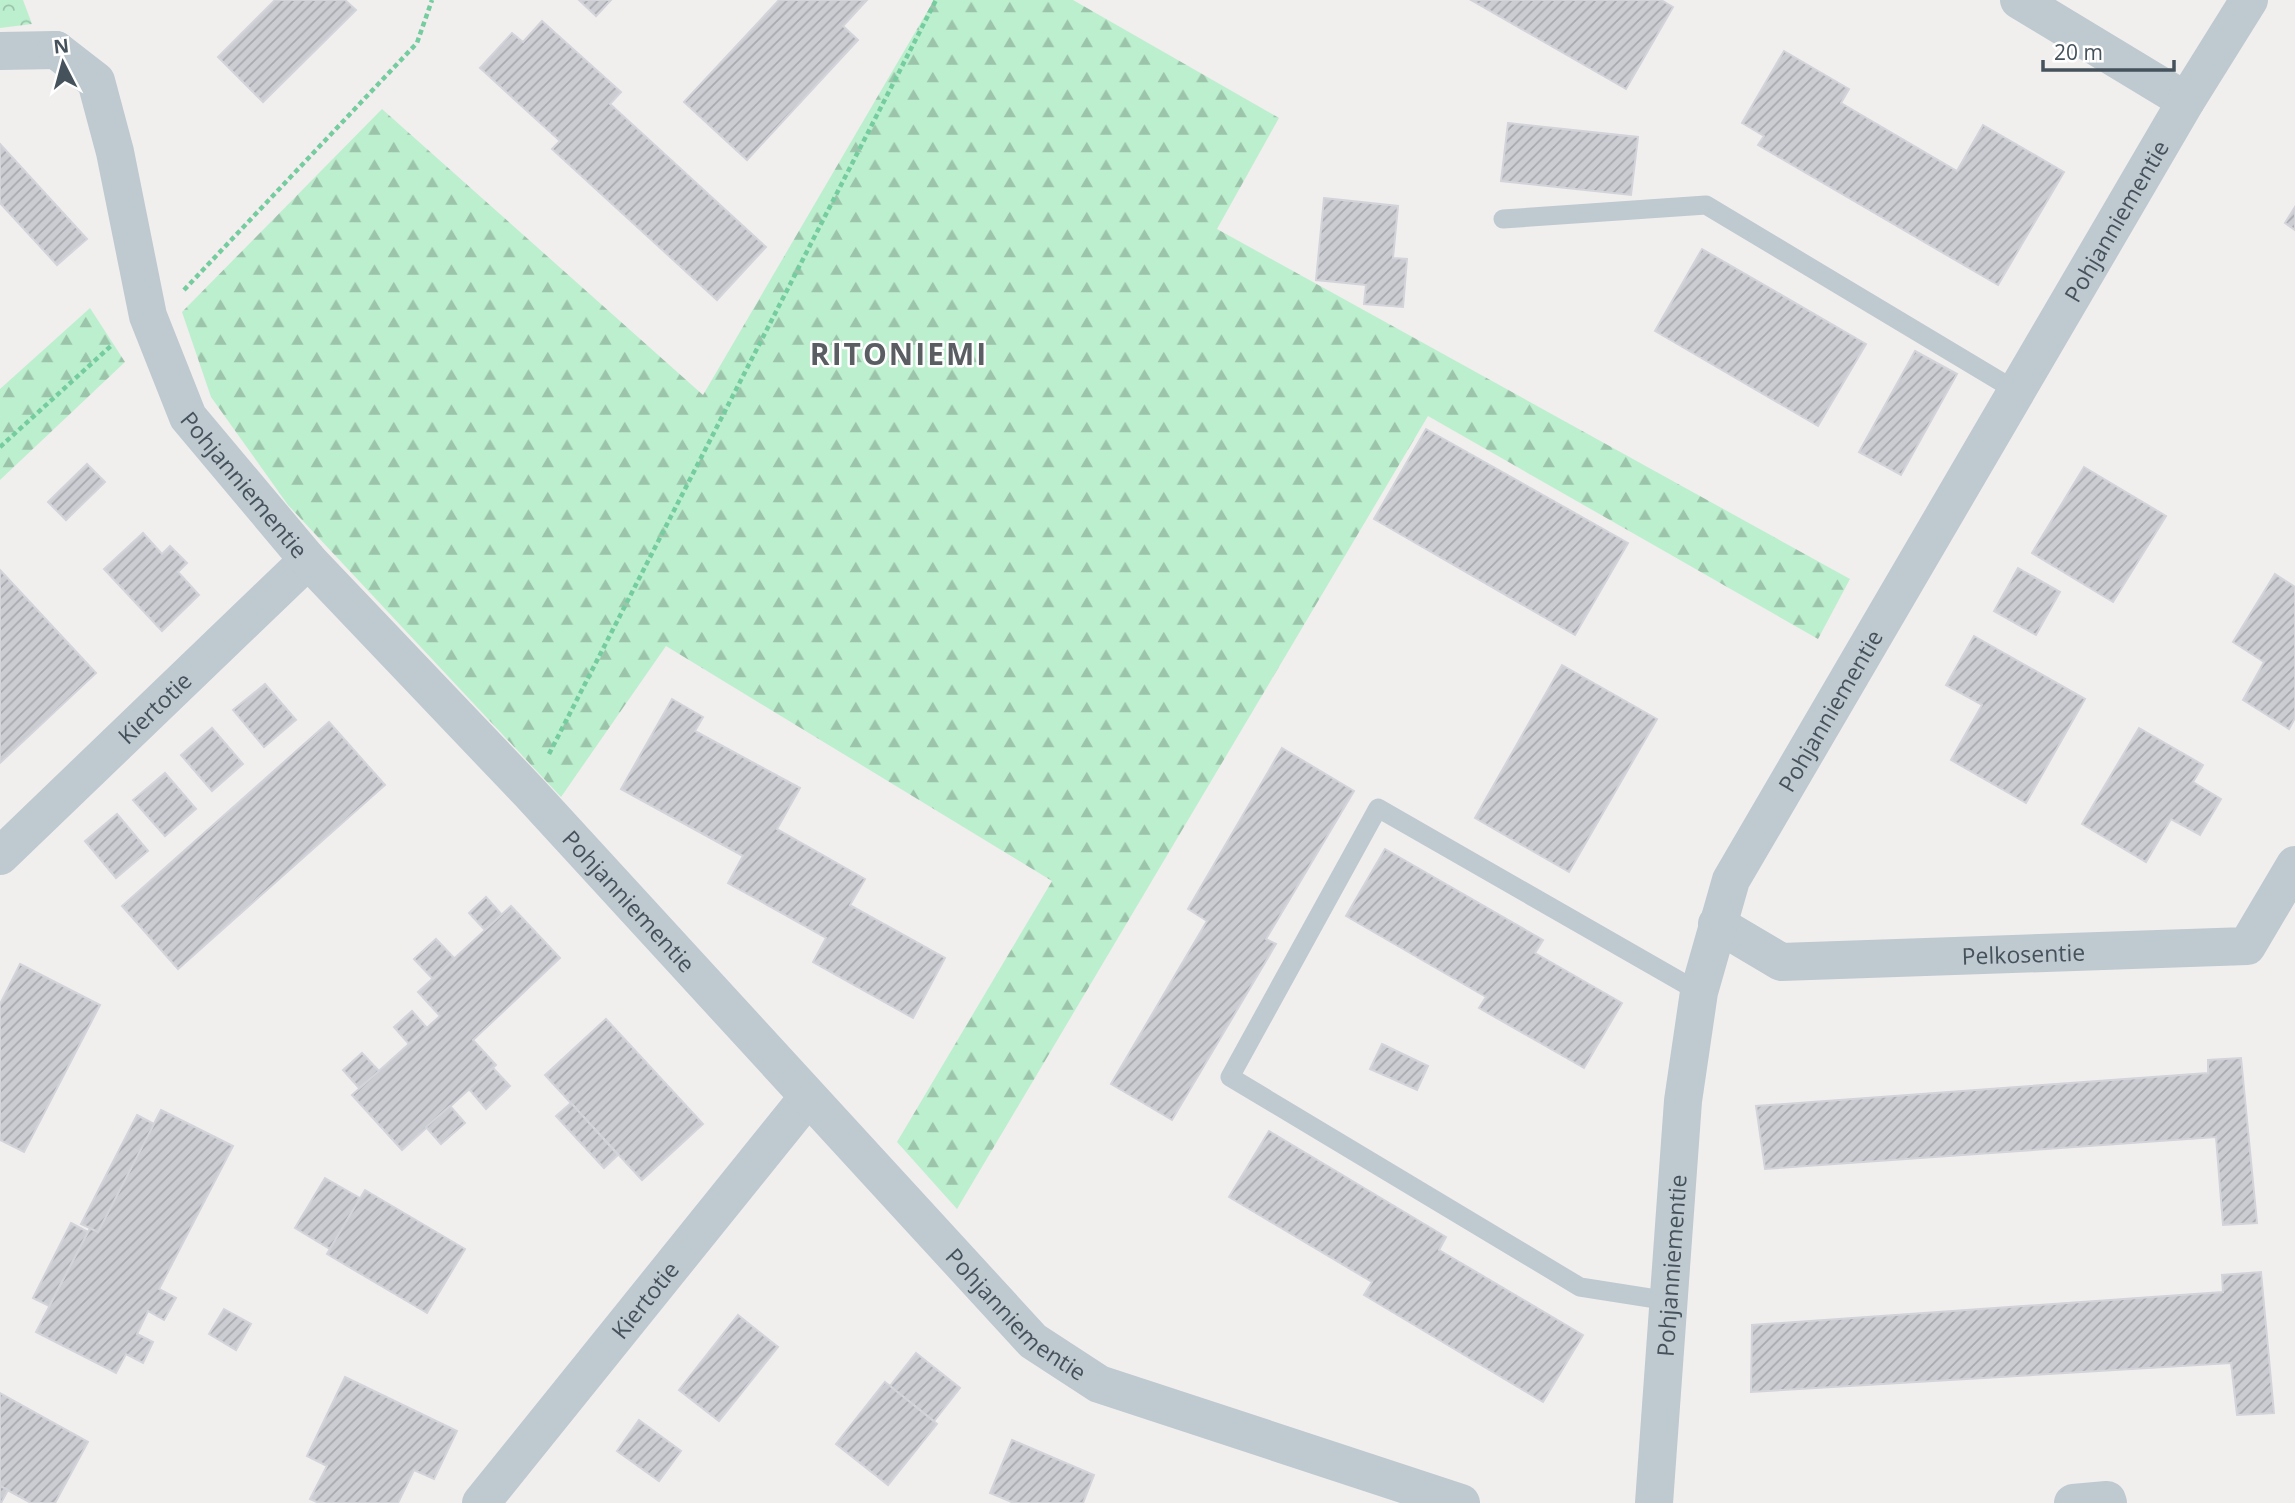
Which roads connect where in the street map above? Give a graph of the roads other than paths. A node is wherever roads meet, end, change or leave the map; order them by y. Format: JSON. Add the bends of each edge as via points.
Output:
{"nodes":[{"id":1,"x":2019,"y":0,"type":"edge"},
{"id":2,"x":2249,"y":0,"type":"edge"},
{"id":3,"x":0,"y":51,"type":"edge"},
{"id":4,"x":2186,"y":101,"type":"junction"},
{"id":5,"x":1503,"y":219,"type":"dead end"},
{"id":6,"x":2018,"y":392,"type":"junction"},
{"id":7,"x":308,"y":559,"type":"junction"},
{"id":8,"x":0,"y":856,"type":"edge"},
{"id":9,"x":2295,"y":865,"type":"edge"},
{"id":10,"x":1717,"y":924,"type":"junction"},
{"id":11,"x":1699,"y":992,"type":"junction"},
{"id":12,"x":808,"y":1097,"type":"junction"},
{"id":13,"x":1669,"y":1301,"type":"junction"},
{"id":14,"x":481,"y":1503,"type":"edge"},
{"id":15,"x":1461,"y":1503,"type":"edge"},
{"id":16,"x":1654,"y":1503,"type":"edge"},
{"id":17,"x":2073,"y":1503,"type":"edge"},
{"id":18,"x":2108,"y":1503,"type":"edge"}],
"edges":[{"from":1,"to":4,"type":"street"},
{"from":2,"to":4,"type":"street","name":"Pohjanniementie"},
{"from":3,"to":7,"type":"street","name":"Pohjanniementie","via":[[55,50],[96,81],[148,316],[188,417]]},
{"from":4,"to":6,"type":"street","name":"Pohjanniementie"},
{"from":5,"to":6,"type":"lane","via":[[1706,205]]},
{"from":6,"to":10,"type":"street","name":"Pohjanniementie","via":[[1731,880]]},
{"from":7,"to":8,"type":"street","name":"Kiertotie"},
{"from":7,"to":12,"type":"street","name":"Pohjanniementie"},
{"from":9,"to":10,"type":"street","name":"Pelkosentie","via":[[2247,946],[1781,962]]},
{"from":10,"to":11,"type":"street","name":"Pohjanniementie"},
{"from":11,"to":13,"type":"street","name":"Pohjanniementie","via":[[1683,1101]]},
{"from":11,"to":13,"type":"lane","via":[[1378,808],[1230,1077],[1580,1287]]},
{"from":12,"to":14,"type":"street","name":"Kiertotie"},
{"from":12,"to":15,"type":"street","name":"Pohjanniementie","via":[[1033,1341],[1099,1384]]},
{"from":13,"to":16,"type":"street","name":"Pohjanniementie"},
{"from":17,"to":18,"type":"street"}]}
